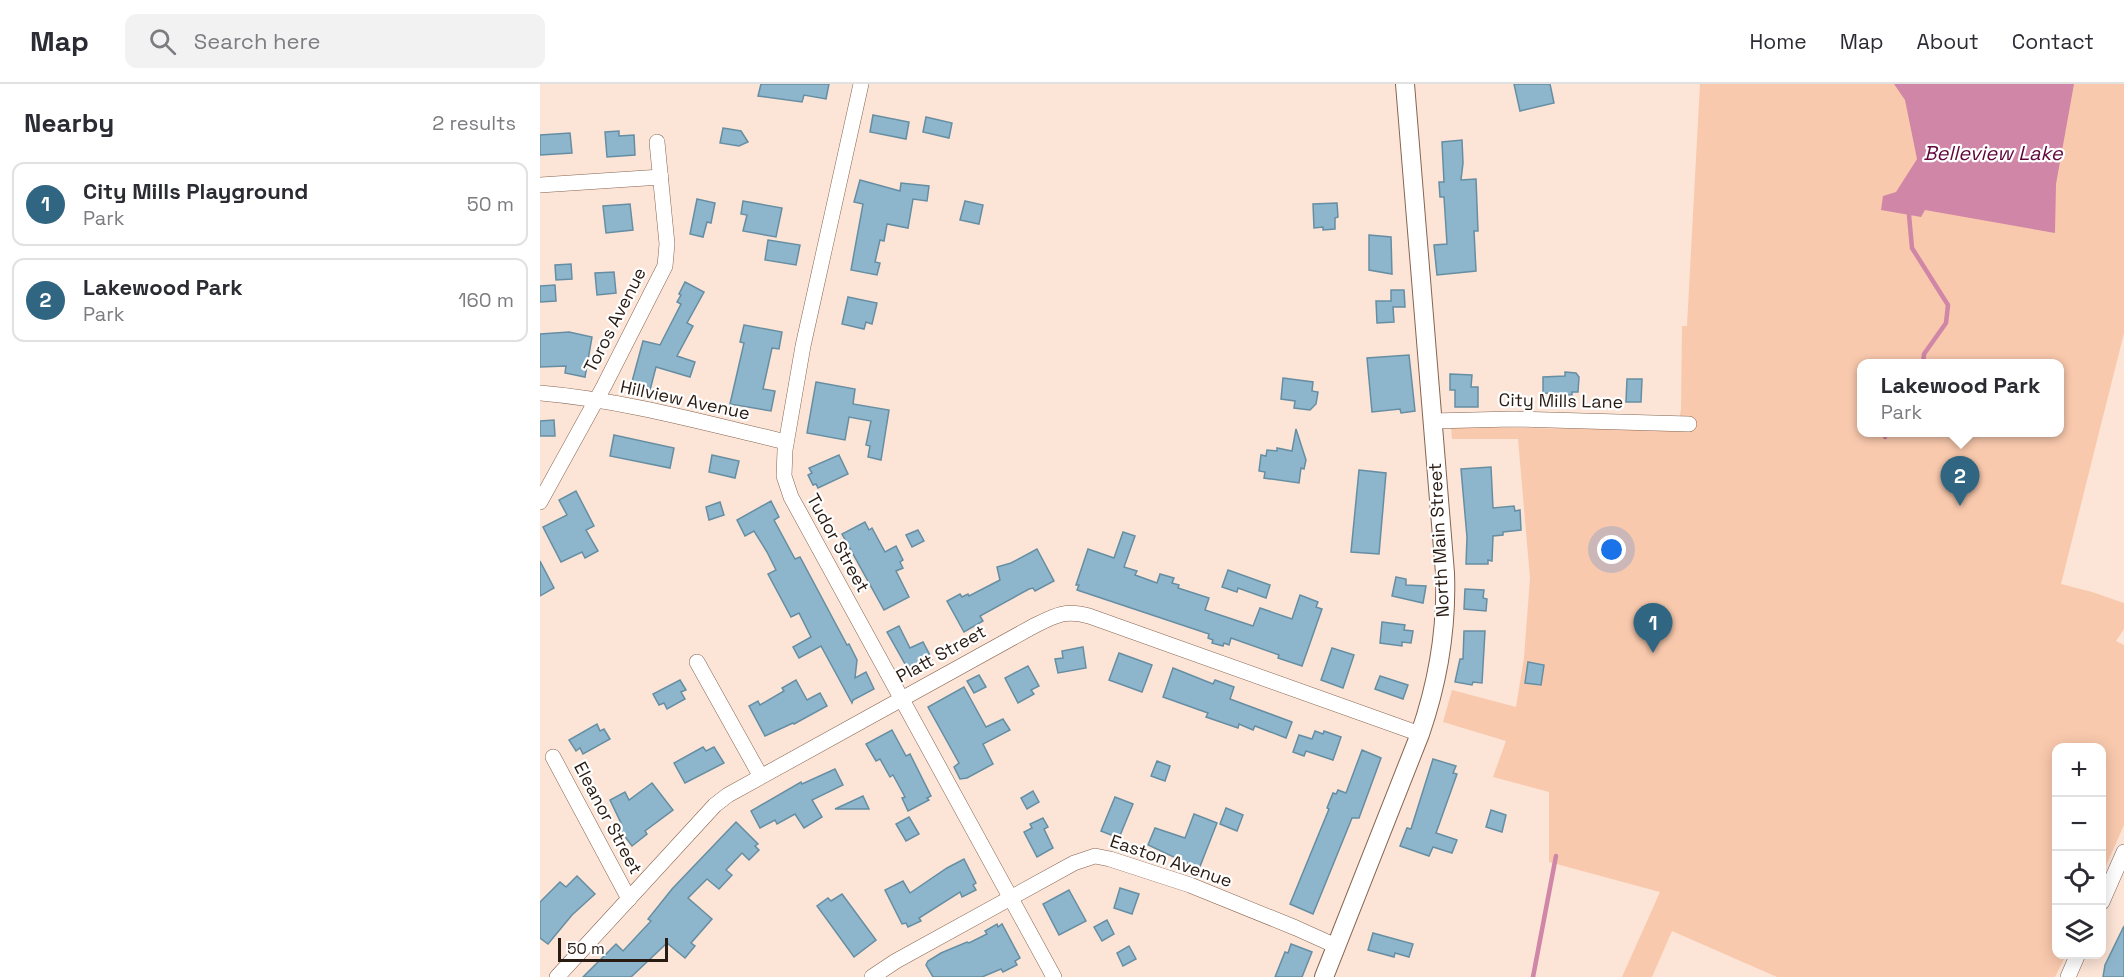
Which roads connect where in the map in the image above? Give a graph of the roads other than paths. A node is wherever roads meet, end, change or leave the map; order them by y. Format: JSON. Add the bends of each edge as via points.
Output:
{"nodes":[{"id":1,"x":861,"y":84,"type":"edge"},
{"id":2,"x":1405,"y":84,"type":"edge"},
{"id":3,"x":657,"y":142,"type":"dead end"},
{"id":4,"x":661,"y":177,"type":"junction"},
{"id":5,"x":540,"y":185,"type":"edge"},
{"id":6,"x":540,"y":393,"type":"edge"},
{"id":7,"x":595,"y":401,"type":"junction"},
{"id":8,"x":1432,"y":421,"type":"junction"},
{"id":9,"x":1689,"y":424,"type":"dead end"},
{"id":10,"x":786,"y":442,"type":"junction"},
{"id":11,"x":540,"y":502,"type":"edge"},
{"id":12,"x":697,"y":662,"type":"dead end"},
{"id":13,"x":901,"y":699,"type":"junction"},
{"id":14,"x":1420,"y":734,"type":"junction"},
{"id":15,"x":553,"y":757,"type":"dead end"},
{"id":16,"x":760,"y":775,"type":"junction"},
{"id":17,"x":2124,"y":852,"type":"edge"},
{"id":18,"x":2106,"y":894,"type":"edge"},
{"id":19,"x":1011,"y":898,"type":"junction"},
{"id":20,"x":629,"y":899,"type":"junction"},
{"id":21,"x":1336,"y":946,"type":"junction"},
{"id":22,"x":2076,"y":959,"type":"edge"},
{"id":23,"x":557,"y":977,"type":"edge"},
{"id":24,"x":872,"y":977,"type":"edge"},
{"id":25,"x":1054,"y":977,"type":"edge"},
{"id":26,"x":1324,"y":977,"type":"edge"},
{"id":27,"x":2068,"y":977,"type":"edge"}],
"edges":[{"from":1,"to":10,"type":"street","name":"Tudor Street","via":[[803,346]]},
{"from":2,"to":8,"type":"main road","name":"North Main Street"},
{"from":3,"to":4,"type":"street","name":"Toros Avenue"},
{"from":4,"to":5,"type":"street"},
{"from":4,"to":7,"type":"street","name":"Toros Avenue","via":[[665,266]]},
{"from":6,"to":7,"type":"street","name":"Hillview Avenue"},
{"from":7,"to":10,"type":"street","name":"Hillview Avenue"},
{"from":7,"to":11,"type":"street","name":"Toros Avenue"},
{"from":8,"to":9,"type":"street","name":"City Mills Lane"},
{"from":8,"to":14,"type":"main road","name":"North Main Street","via":[[1445,608],[1436,676]]},
{"from":10,"to":13,"type":"street","name":"Tudor Street","via":[[783,468],[788,490]]},
{"from":12,"to":16,"type":"street"},
{"from":13,"to":14,"type":"street","name":"Platt Street","via":[[1050,618],[1069,612]]},
{"from":13,"to":16,"type":"street","name":"Platt Street"},
{"from":13,"to":19,"type":"street","name":"Tudor Street"},
{"from":14,"to":21,"type":"main road","name":"North Main Street"},
{"from":15,"to":20,"type":"street","name":"Eleanor Street"},
{"from":16,"to":20,"type":"street","name":"Platt Street","via":[[716,805]]},
{"from":17,"to":18,"type":"street"},
{"from":19,"to":21,"type":"street","name":"Easton Avenue","via":[[1074,863],[1102,857],[1190,885]]},
{"from":19,"to":24,"type":"street","name":"Easton Avenue"},
{"from":19,"to":25,"type":"street","name":"Tudor Street"},
{"from":20,"to":23,"type":"street","name":"Platt Street"},
{"from":21,"to":26,"type":"main road","name":"North Main Street"},
{"from":22,"to":27,"type":"street"}]}
